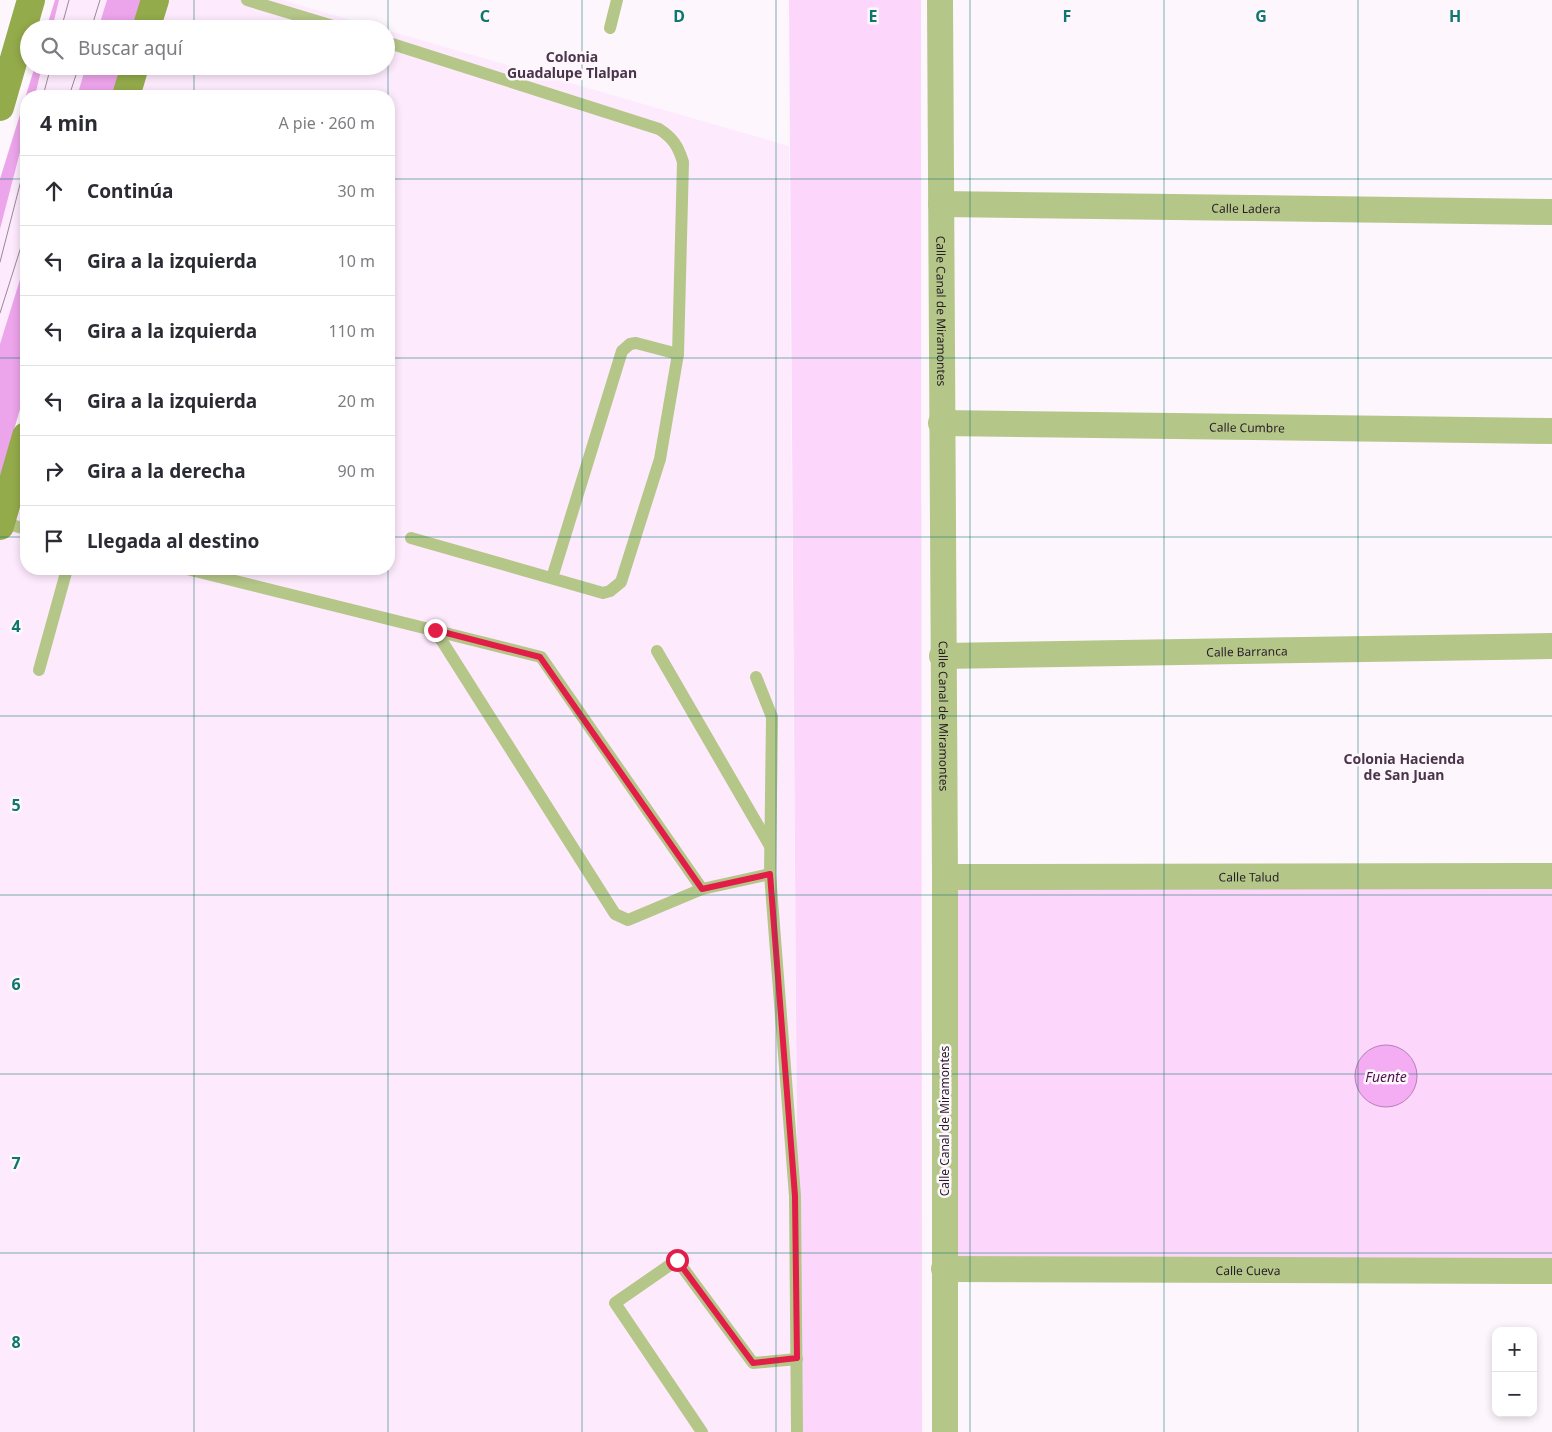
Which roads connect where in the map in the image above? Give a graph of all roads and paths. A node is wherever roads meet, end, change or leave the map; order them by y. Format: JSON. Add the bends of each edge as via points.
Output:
{"nodes":[{"id":1,"x":31,"y":0,"type":"edge"},
{"id":2,"x":154,"y":0,"type":"edge"},
{"id":3,"x":248,"y":0,"type":"edge"},
{"id":4,"x":617,"y":0,"type":"edge"},
{"id":5,"x":940,"y":0,"type":"edge"},
{"id":6,"x":25,"y":20,"type":"edge"},
{"id":7,"x":148,"y":20,"type":"edge"},
{"id":8,"x":314,"y":20,"type":"edge"},
{"id":9,"x":610,"y":28,"type":"dead end"},
{"id":10,"x":20,"y":38,"type":"edge"},
{"id":11,"x":395,"y":45,"type":"edge"},
{"id":12,"x":132,"y":75,"type":"edge"},
{"id":13,"x":128,"y":90,"type":"edge"},
{"id":14,"x":0,"y":107,"type":"edge"},
{"id":15,"x":941,"y":204,"type":"junction"},
{"id":16,"x":1552,"y":212,"type":"edge"},
{"id":17,"x":678,"y":354,"type":"junction"},
{"id":18,"x":941,"y":423,"type":"junction"},
{"id":19,"x":1552,"y":431,"type":"edge"},
{"id":20,"x":20,"y":468,"type":"edge"},
{"id":21,"x":9,"y":526,"type":"edge"},
{"id":22,"x":411,"y":538,"type":"dead end"},
{"id":23,"x":65,"y":575,"type":"edge"},
{"id":24,"x":211,"y":575,"type":"edge"},
{"id":25,"x":552,"y":578,"type":"junction"},
{"id":26,"x":435,"y":630,"type":"junction"},
{"id":27,"x":1552,"y":646,"type":"edge"},
{"id":28,"x":657,"y":651,"type":"dead end"},
{"id":29,"x":942,"y":656,"type":"junction"},
{"id":30,"x":39,"y":670,"type":"dead end"},
{"id":31,"x":756,"y":677,"type":"dead end"},
{"id":32,"x":770,"y":846,"type":"junction"},
{"id":33,"x":770,"y":874,"type":"junction"},
{"id":34,"x":1552,"y":876,"type":"edge"},
{"id":35,"x":945,"y":877,"type":"junction"},
{"id":36,"x":702,"y":889,"type":"junction"},
{"id":37,"x":944,"y":1269,"type":"junction"},
{"id":38,"x":1552,"y":1271,"type":"edge"},
{"id":39,"x":797,"y":1358,"type":"junction"},
{"id":40,"x":702,"y":1432,"type":"edge"},
{"id":41,"x":797,"y":1432,"type":"edge"},
{"id":42,"x":945,"y":1432,"type":"edge"}],
"edges":[{"from":1,"to":6,"type":"main road"},
{"from":2,"to":7,"type":"main road"},
{"from":3,"to":8,"type":"lane"},
{"from":4,"to":9,"type":"lane"},
{"from":5,"to":15,"type":"street","name":"Calle Canal de Miramontes"},
{"from":10,"to":14,"type":"main road"},
{"from":11,"to":17,"type":"lane","via":[[659,129],[671,137],[683,162]]},
{"from":12,"to":13,"type":"main road"},
{"from":15,"to":16,"type":"street","name":"Calle Ladera"},
{"from":15,"to":18,"type":"street","name":"Calle Canal de Miramontes"},
{"from":17,"to":25,"type":"lane","via":[[636,342],[622,352]]},
{"from":17,"to":25,"type":"lane","via":[[660,459],[621,582],[602,593]]},
{"from":18,"to":19,"type":"street","name":"Calle Cumbre"},
{"from":18,"to":29,"type":"street","name":"Calle Canal de Miramontes"},
{"from":20,"to":21,"type":"main road"},
{"from":22,"to":25,"type":"lane"},
{"from":23,"to":30,"type":"lane"},
{"from":24,"to":26,"type":"lane"},
{"from":26,"to":36,"type":"lane","via":[[540,657]]},
{"from":26,"to":36,"type":"lane","via":[[615,914],[628,920]]},
{"from":27,"to":29,"type":"street","name":"Calle Barranca"},
{"from":28,"to":32,"type":"lane"},
{"from":29,"to":35,"type":"street","name":"Calle Canal de Miramontes"},
{"from":31,"to":32,"type":"lane","via":[[772,717]]},
{"from":32,"to":33,"type":"lane"},
{"from":33,"to":36,"type":"lane"},
{"from":33,"to":39,"type":"lane","via":[[795,1196]]},
{"from":34,"to":35,"type":"street","name":"Calle Talud"},
{"from":35,"to":37,"type":"street","name":"Calle Canal de Miramontes"},
{"from":37,"to":38,"type":"street","name":"Calle Cueva"},
{"from":37,"to":42,"type":"street","name":"Calle Canal de Miramontes"},
{"from":39,"to":40,"type":"lane","via":[[753,1363],[677,1260],[615,1303]]},
{"from":39,"to":41,"type":"lane"}]}
